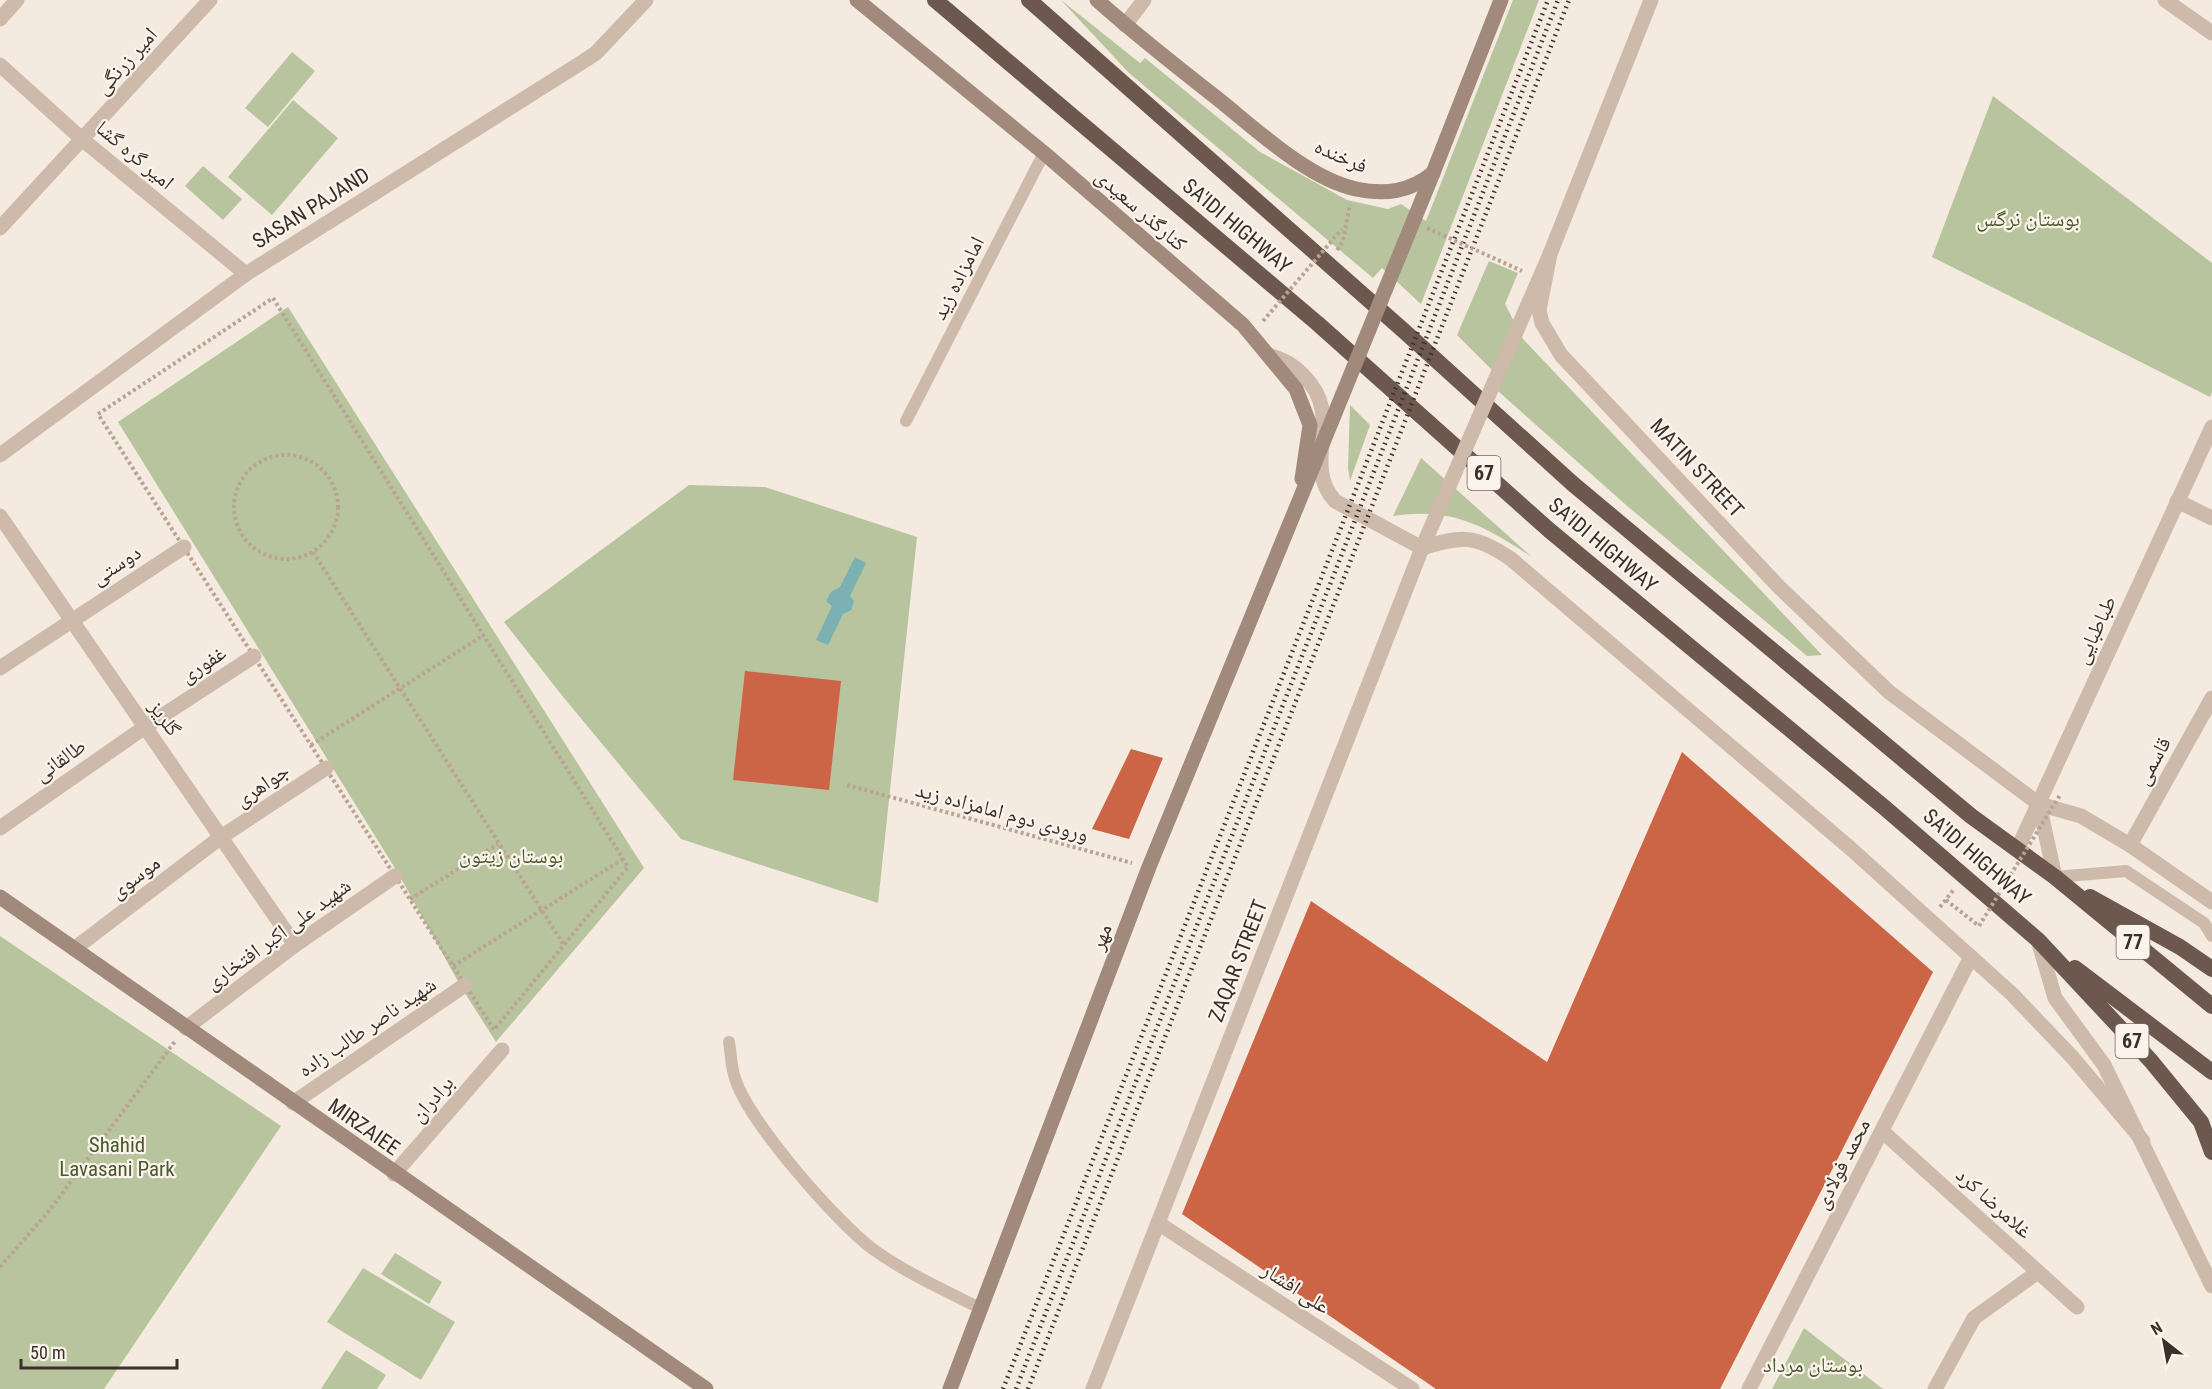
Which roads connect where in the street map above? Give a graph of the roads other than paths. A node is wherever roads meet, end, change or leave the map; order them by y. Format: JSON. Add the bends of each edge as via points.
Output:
{"nodes":[{"id":1,"x":17,"y":0,"type":"edge"},
{"id":2,"x":210,"y":0,"type":"edge"},
{"id":3,"x":646,"y":0,"type":"edge"},
{"id":4,"x":857,"y":0,"type":"edge"},
{"id":5,"x":935,"y":0,"type":"edge"},
{"id":6,"x":1029,"y":0,"type":"edge"},
{"id":7,"x":1097,"y":0,"type":"edge"},
{"id":8,"x":1144,"y":0,"type":"edge"},
{"id":9,"x":1500,"y":0,"type":"edge"},
{"id":10,"x":1651,"y":0,"type":"edge"},
{"id":11,"x":2165,"y":0,"type":"edge"},
{"id":12,"x":2185,"y":6,"type":"edge"},
{"id":13,"x":0,"y":19,"type":"edge"},
{"id":14,"x":1125,"y":25,"type":"junction"},
{"id":15,"x":2212,"y":33,"type":"edge"},
{"id":16,"x":0,"y":65,"type":"edge"},
{"id":17,"x":83,"y":140,"type":"junction"},
{"id":18,"x":1044,"y":153,"type":"junction"},
{"id":19,"x":1433,"y":173,"type":"junction"},
{"id":20,"x":0,"y":228,"type":"edge"},
{"id":21,"x":1550,"y":254,"type":"junction"},
{"id":22,"x":246,"y":274,"type":"junction"},
{"id":23,"x":1272,"y":356,"type":"junction"},
{"id":24,"x":906,"y":421,"type":"dead end"},
{"id":25,"x":2212,"y":427,"type":"edge"},
{"id":26,"x":0,"y":455,"type":"edge"},
{"id":27,"x":2177,"y":501,"type":"junction"},
{"id":28,"x":1298,"y":502,"type":"junction"},
{"id":29,"x":0,"y":516,"type":"edge"},
{"id":30,"x":2212,"y":518,"type":"edge"},
{"id":31,"x":184,"y":547,"type":"road end"},
{"id":32,"x":1422,"y":548,"type":"junction"},
{"id":33,"x":71,"y":620,"type":"junction"},
{"id":34,"x":254,"y":656,"type":"road end"},
{"id":35,"x":0,"y":668,"type":"edge"},
{"id":36,"x":2212,"y":698,"type":"edge"},
{"id":37,"x":145,"y":727,"type":"junction"},
{"id":38,"x":326,"y":768,"type":"road end"},
{"id":39,"x":2039,"y":804,"type":"junction"},
{"id":40,"x":0,"y":828,"type":"edge"},
{"id":41,"x":221,"y":837,"type":"junction"},
{"id":42,"x":2130,"y":845,"type":"junction"},
{"id":43,"x":2017,"y":850,"type":"junction"},
{"id":44,"x":395,"y":876,"type":"road end"},
{"id":45,"x":2055,"y":877,"type":"junction"},
{"id":46,"x":2210,"y":895,"type":"edge"},
{"id":47,"x":0,"y":897,"type":"edge"},
{"id":48,"x":2212,"y":936,"type":"edge"},
{"id":49,"x":2038,"y":940,"type":"junction"},
{"id":50,"x":295,"y":945,"type":"junction"},
{"id":51,"x":74,"y":949,"type":"junction"},
{"id":52,"x":1971,"y":957,"type":"junction"},
{"id":53,"x":2212,"y":969,"type":"edge"},
{"id":54,"x":465,"y":985,"type":"road end"},
{"id":55,"x":2212,"y":1006,"type":"edge"},
{"id":56,"x":186,"y":1028,"type":"junction"},
{"id":57,"x":729,"y":1042,"type":"dead end"},
{"id":58,"x":502,"y":1050,"type":"dead end"},
{"id":59,"x":2212,"y":1072,"type":"edge"},
{"id":60,"x":293,"y":1103,"type":"junction"},
{"id":61,"x":2207,"y":1128,"type":"edge"},
{"id":62,"x":1882,"y":1131,"type":"junction"},
{"id":63,"x":2143,"y":1141,"type":"junction"},
{"id":64,"x":2212,"y":1152,"type":"edge"},
{"id":65,"x":394,"y":1174,"type":"junction"},
{"id":66,"x":1158,"y":1222,"type":"junction"},
{"id":67,"x":2038,"y":1272,"type":"junction"},
{"id":68,"x":2212,"y":1286,"type":"edge"},
{"id":69,"x":2077,"y":1307,"type":"dead end"},
{"id":70,"x":982,"y":1309,"type":"junction"},
{"id":71,"x":706,"y":1389,"type":"edge"},
{"id":72,"x":950,"y":1389,"type":"edge"},
{"id":73,"x":1093,"y":1389,"type":"edge"},
{"id":74,"x":1412,"y":1389,"type":"edge"},
{"id":75,"x":1749,"y":1389,"type":"edge"},
{"id":76,"x":1935,"y":1389,"type":"edge"}],
"edges":[{"from":1,"to":13,"type":"street"},
{"from":2,"to":17,"type":"street","name":"امیر زرنگی"},
{"from":3,"to":22,"type":"street","name":"SASAN PAJAND","via":[[596,53]]},
{"from":4,"to":18,"type":"main road","name":"کنارگذر سعیدی"},
{"from":5,"to":49,"type":"highway","name":"SA'IDI HIGHWAY","number":"67","via":[[1317,323],[1549,530]]},
{"from":6,"to":43,"type":"highway","name":"SA'IDI HIGHWAY","number":"67","via":[[1573,484],[1971,816]]},
{"from":7,"to":14,"type":"main road","name":"فرخنده"},
{"from":8,"to":14,"type":"street"},
{"from":9,"to":19,"type":"main road"},
{"from":10,"to":21,"type":"street","name":"MATIN STREET"},
{"from":11,"to":12,"type":"street"},
{"from":12,"to":15,"type":"street"},
{"from":14,"to":19,"type":"main road","name":"فرخنده","via":[[1315,172],[1353,188],[1379,192],[1402,190]]},
{"from":16,"to":17,"type":"street","name":"امیر گره گشا"},
{"from":17,"to":20,"type":"street","name":"امیر زرنگی"},
{"from":17,"to":22,"type":"street","name":"امیر گره گشا"},
{"from":18,"to":23,"type":"main road","name":"کنارگذر سعیدی","via":[[1243,325]]},
{"from":18,"to":24,"type":"lane","name":"امامزاده زید"},
{"from":19,"to":28,"type":"main road","bridge":true},
{"from":21,"to":32,"type":"street","name":"ZAQAR STREET","bridge":true},
{"from":21,"to":39,"type":"street","name":"MATIN STREET","via":[[1539,310],[1542,323],[1561,355],[1779,587],[1889,692]]},
{"from":22,"to":26,"type":"street","name":"SASAN PAJAND"},
{"from":23,"to":28,"type":"main road","name":"کنارگذر سعیدی","via":[[1296,389],[1310,425]]},
{"from":23,"to":32,"type":"street","via":[[1290,362],[1322,398],[1320,472],[1325,490],[1335,501]]},
{"from":25,"to":27,"type":"street","name":"طباطبایی"},
{"from":27,"to":30,"type":"street"},
{"from":27,"to":39,"type":"street","name":"طباطبایی"},
{"from":28,"to":70,"type":"main road","name":"مهر","via":[[1149,867]]},
{"from":29,"to":33,"type":"street","name":"گلریز"},
{"from":31,"to":33,"type":"street","name":"دوستی"},
{"from":32,"to":52,"type":"street","via":[[1452,539],[1476,539],[1511,559],[1834,834]]},
{"from":32,"to":66,"type":"street","name":"ZAQAR STREET"},
{"from":33,"to":35,"type":"street","name":"دوستی"},
{"from":33,"to":37,"type":"street","name":"گلریز"},
{"from":34,"to":37,"type":"street","name":"غفوری"},
{"from":36,"to":42,"type":"street","name":"قاسمی"},
{"from":37,"to":40,"type":"street","name":"طالقانی"},
{"from":37,"to":41,"type":"street","name":"گلریز"},
{"from":38,"to":41,"type":"street","name":"جواهری"},
{"from":39,"to":42,"type":"street","via":[[2081,816]]},
{"from":39,"to":43,"type":"street","name":"طباطبایی"},
{"from":39,"to":45,"type":"street"},
{"from":41,"to":50,"type":"street","name":"گلریز"},
{"from":41,"to":51,"type":"street","name":"موسوی"},
{"from":42,"to":46,"type":"street"},
{"from":43,"to":45,"type":"highway","name":"SA'IDI HIGHWAY","number":"67"},
{"from":44,"to":50,"type":"street","name":"شهید علی اکبر افتخاری"},
{"from":45,"to":48,"type":"lane","via":[[2126,871],[2204,923]]},
{"from":45,"to":53,"type":"highway"},
{"from":45,"to":55,"type":"highway","number":"77"},
{"from":47,"to":51,"type":"main road","name":"MIRZAIEE"},
{"from":49,"to":59,"type":"highway"},
{"from":49,"to":61,"type":"highway","name":"SA'IDI HIGHWAY","number":"67","via":[[2151,1061]]},
{"from":49,"to":63,"type":"street","via":[[2055,998],[2104,1065]]},
{"from":50,"to":56,"type":"street","name":"شهید علی اکبر افتخاری"},
{"from":51,"to":56,"type":"main road","name":"MIRZAIEE"},
{"from":52,"to":62,"type":"street","name":"محمد فولادی"},
{"from":52,"to":63,"type":"street","via":[[2073,1058]]},
{"from":54,"to":60,"type":"street","name":"شهید ناصر طالب زاده"},
{"from":56,"to":60,"type":"main road","name":"MIRZAIEE"},
{"from":57,"to":70,"type":"lane","via":[[735,1078],[752,1116],[816,1192],[872,1249]]},
{"from":58,"to":65,"type":"street","name":"برادران"},
{"from":60,"to":65,"type":"main road","name":"MIRZAIEE"},
{"from":61,"to":64,"type":"highway","name":"SA'IDI HIGHWAY","number":"67"},
{"from":62,"to":67,"type":"street","name":"غلامرضا کرد"},
{"from":62,"to":75,"type":"street","name":"محمد فولادی"},
{"from":63,"to":68,"type":"street"},
{"from":65,"to":71,"type":"main road","name":"MIRZAIEE"},
{"from":66,"to":73,"type":"street","name":"ZAQAR STREET"},
{"from":66,"to":74,"type":"street","name":"علی افشار"},
{"from":67,"to":69,"type":"street","name":"غلامرضا کرد"},
{"from":67,"to":76,"type":"street","via":[[1974,1318]]},
{"from":70,"to":72,"type":"main road","name":"مهر"}]}
